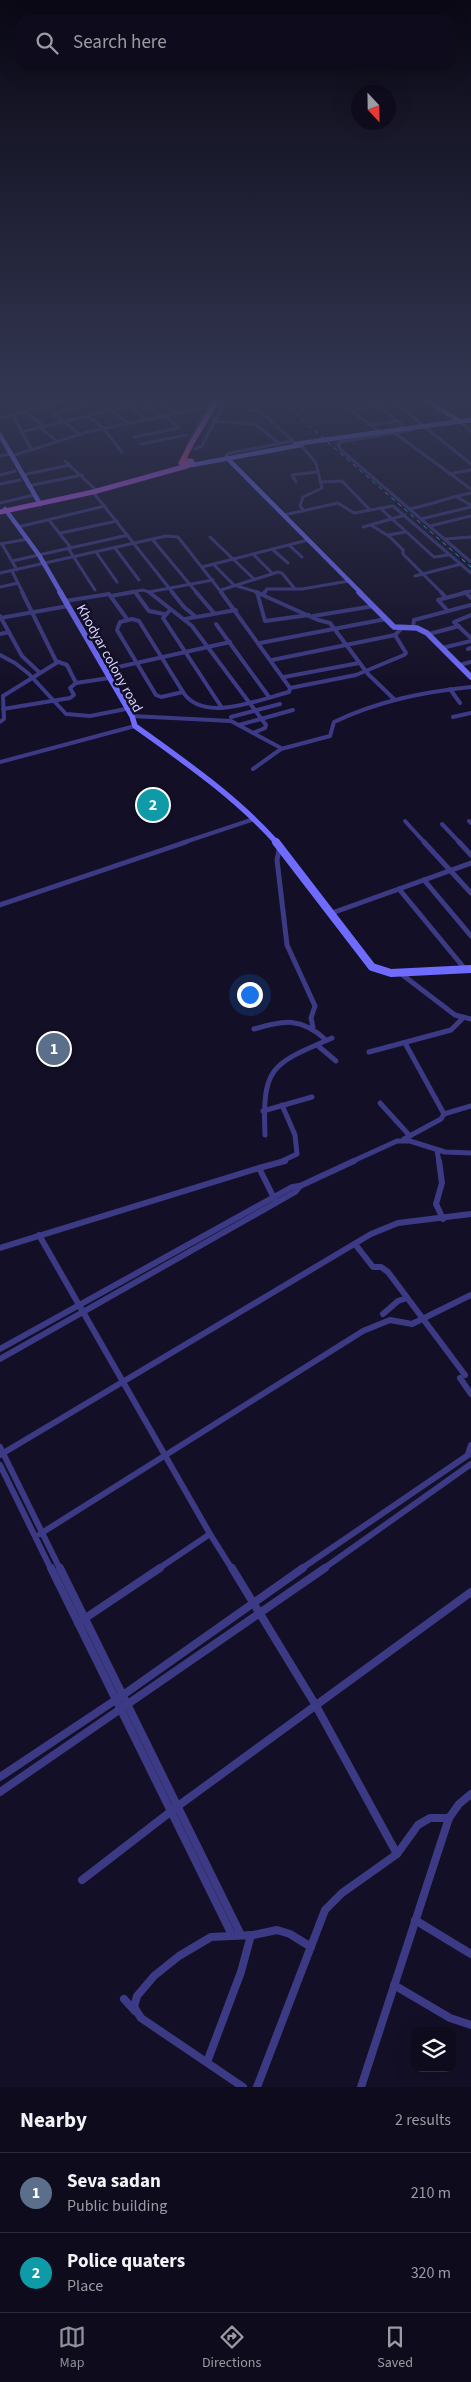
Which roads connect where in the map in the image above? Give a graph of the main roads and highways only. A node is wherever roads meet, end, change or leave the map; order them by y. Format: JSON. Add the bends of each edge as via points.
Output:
{"nodes":[{"id":1,"x":75,"y":494,"type":"edge"},
{"id":2,"x":3,"y":511,"type":"edge"}],
"edges":[{"from":1,"to":2,"type":"main road"}]}
